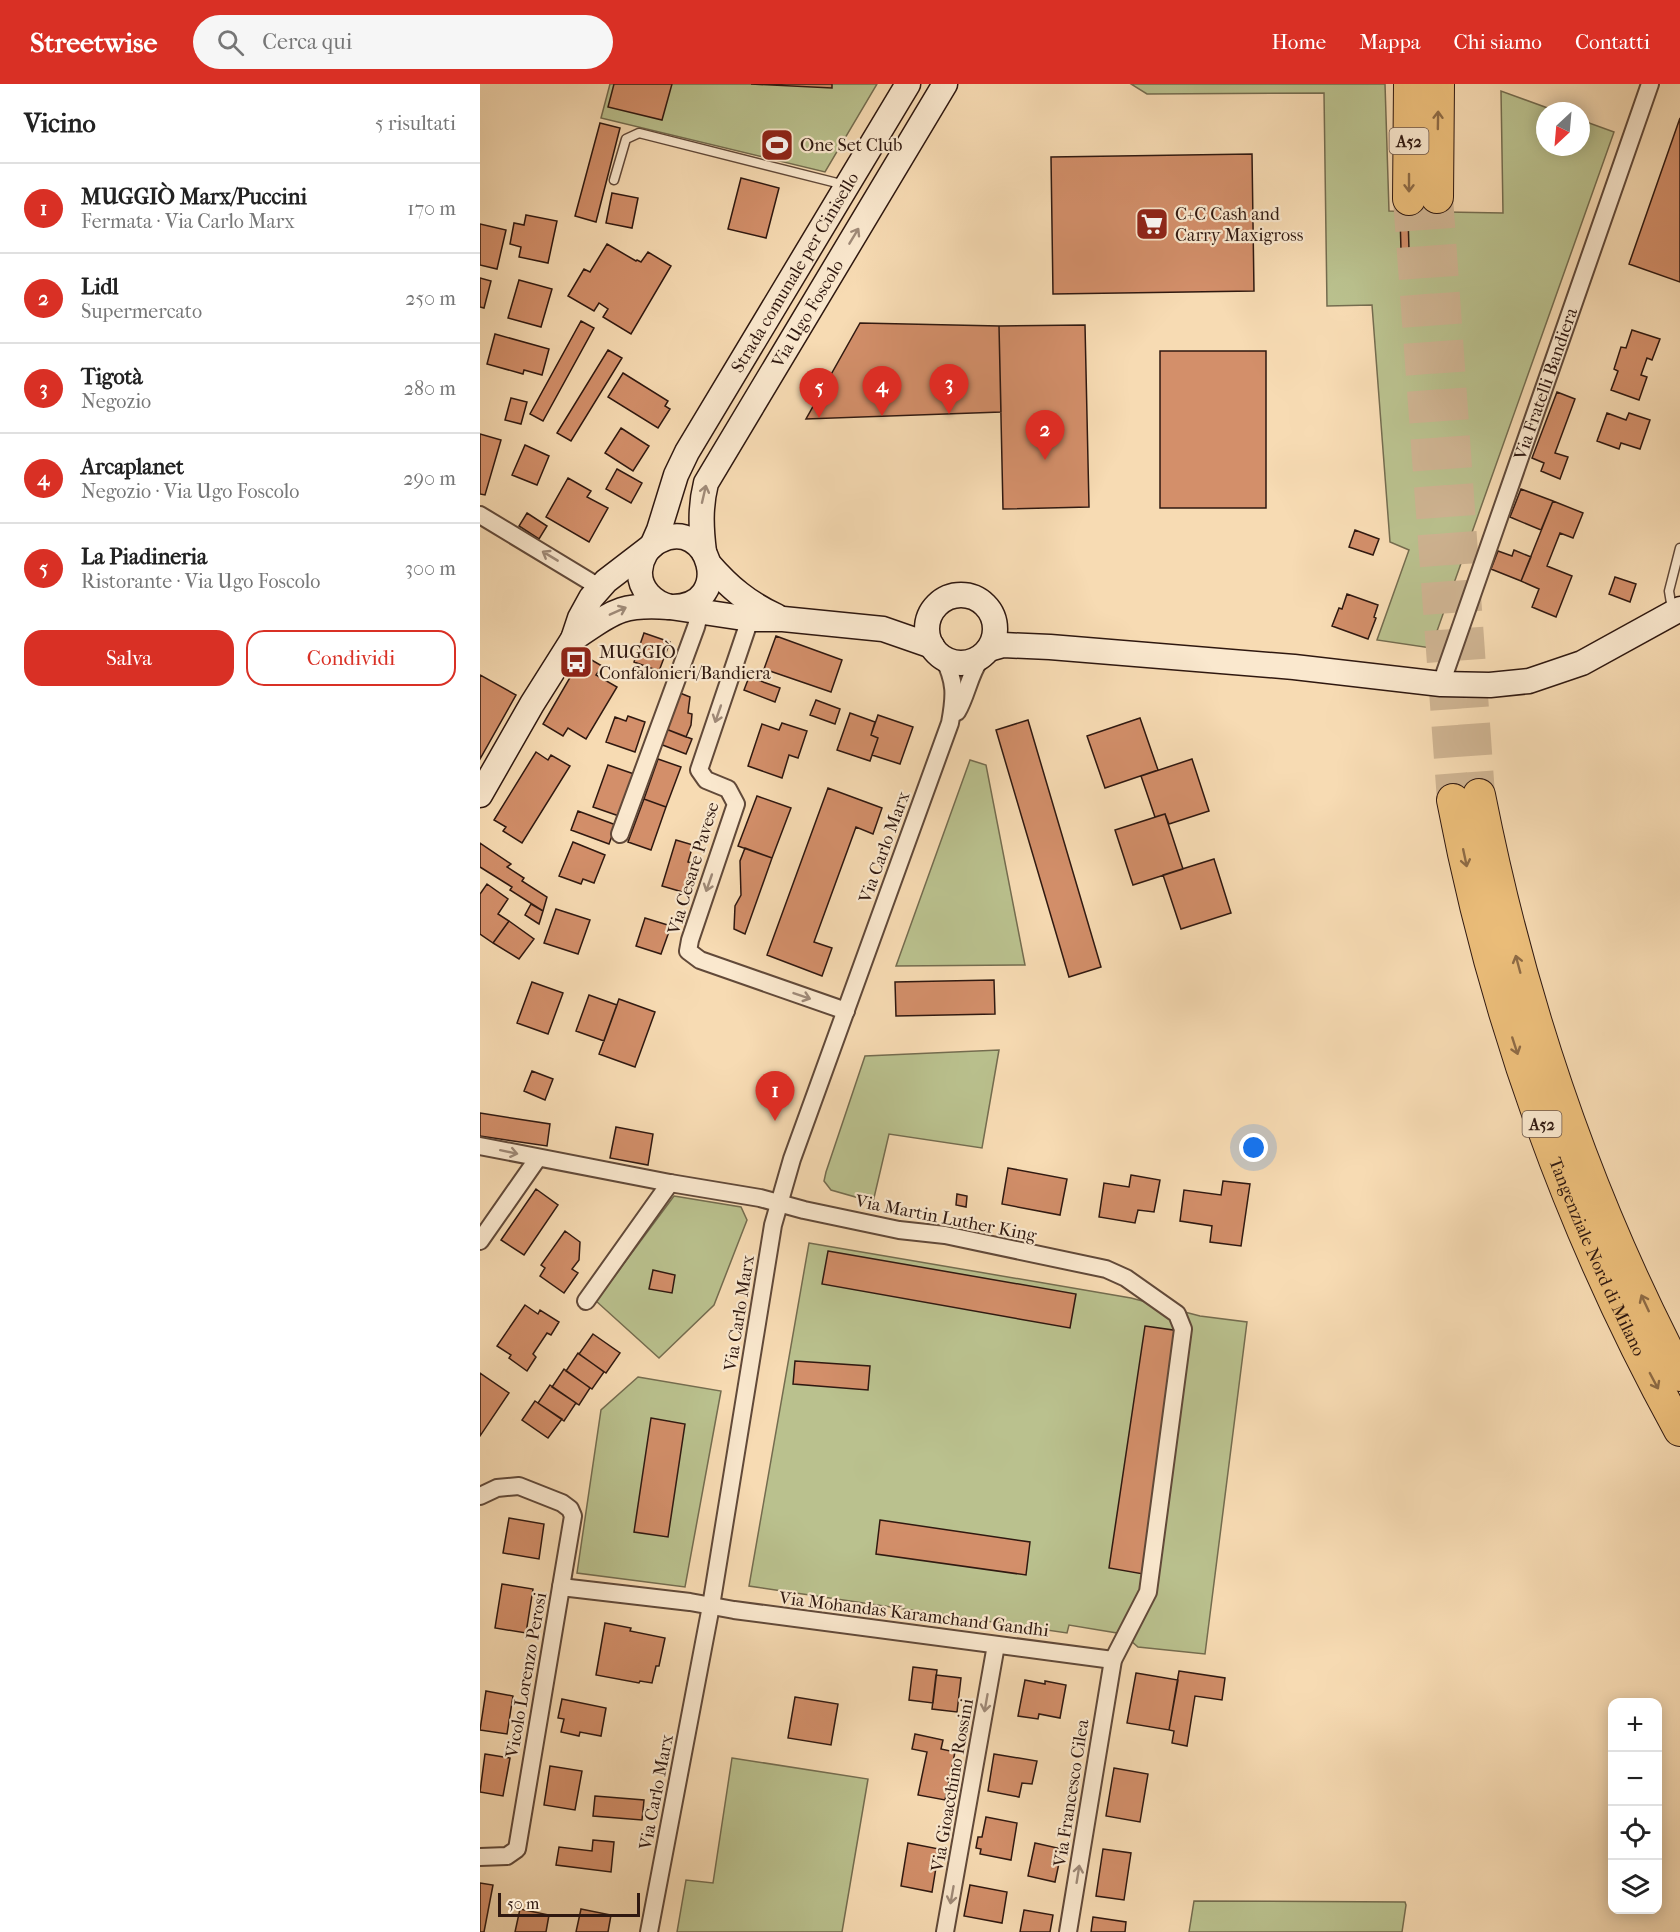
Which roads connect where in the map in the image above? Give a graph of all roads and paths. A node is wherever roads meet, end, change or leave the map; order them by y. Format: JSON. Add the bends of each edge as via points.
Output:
{"nodes":[{"id":1,"x":908,"y":84,"type":"edge"},
{"id":2,"x":945,"y":84,"type":"edge"},
{"id":3,"x":1410,"y":84,"type":"edge"},
{"id":4,"x":1438,"y":84,"type":"edge"},
{"id":5,"x":1650,"y":84,"type":"edge"},
{"id":6,"x":614,"y":180,"type":"dead end"},
{"id":7,"x":847,"y":186,"type":"junction"},
{"id":8,"x":480,"y":515,"type":"edge"},
{"id":9,"x":651,"y":547,"type":"junction"},
{"id":10,"x":1680,"y":548,"type":"edge"},
{"id":11,"x":708,"y":566,"type":"junction"},
{"id":12,"x":599,"y":587,"type":"junction"},
{"id":13,"x":939,"y":603,"type":"junction"},
{"id":14,"x":671,"y":607,"type":"junction"},
{"id":15,"x":700,"y":611,"type":"junction"},
{"id":16,"x":1676,"y":611,"type":"edge"},
{"id":17,"x":750,"y":619,"type":"junction"},
{"id":18,"x":783,"y":619,"type":"junction"},
{"id":19,"x":994,"y":619,"type":"junction"},
{"id":20,"x":883,"y":629,"type":"junction"},
{"id":21,"x":573,"y":639,"type":"junction"},
{"id":22,"x":1050,"y":647,"type":"junction"},
{"id":23,"x":937,"y":651,"type":"junction"},
{"id":24,"x":985,"y":653,"type":"junction"},
{"id":25,"x":1441,"y":684,"type":"junction"},
{"id":26,"x":950,"y":723,"type":"junction"},
{"id":27,"x":480,"y":795,"type":"edge"},
{"id":28,"x":620,"y":834,"type":"dead end"},
{"id":29,"x":846,"y":1011,"type":"junction"},
{"id":30,"x":480,"y":1146,"type":"edge"},
{"id":31,"x":538,"y":1158,"type":"junction"},
{"id":32,"x":670,"y":1183,"type":"junction"},
{"id":33,"x":779,"y":1204,"type":"junction"},
{"id":34,"x":480,"y":1241,"type":"edge"},
{"id":35,"x":586,"y":1301,"type":"dead end"},
{"id":36,"x":1680,"y":1375,"type":"edge"},
{"id":37,"x":1680,"y":1430,"type":"edge"},
{"id":38,"x":480,"y":1496,"type":"edge"},
{"id":39,"x":561,"y":1587,"type":"junction"},
{"id":40,"x":711,"y":1606,"type":"junction"},
{"id":41,"x":996,"y":1645,"type":"junction"},
{"id":42,"x":1113,"y":1660,"type":"junction"},
{"id":43,"x":480,"y":1857,"type":"edge"},
{"id":44,"x":649,"y":1932,"type":"edge"},
{"id":45,"x":945,"y":1932,"type":"edge"},
{"id":46,"x":1068,"y":1932,"type":"edge"}],
"edges":[{"from":1,"to":7,"type":"street","name":"Strada comunale per Cinisello"},
{"from":11,"to":2,"type":"street","name":"Via Ugo Foscolo","one_way":true,"via":[[700,519],[706,483]]},
{"from":3,"to":4,"type":"highway","number":"A52","one_way":true,"via":[[1423,198]]},
{"from":5,"to":25,"type":"street","name":"Via Fratelli Bandiera"},
{"from":6,"to":7,"type":"lane","via":[[626,140],[639,133]]},
{"from":7,"to":9,"type":"street","name":"Strada comunale per Cinisello","via":[[687,452]]},
{"from":12,"to":8,"type":"street","one_way":true},
{"from":9,"to":11,"type":"street","via":[[678,537],[693,542]]},
{"from":9,"to":12,"type":"street"},
{"from":9,"to":14,"type":"street","via":[[641,563],[642,582],[652,598]]},
{"from":10,"to":16,"type":"lane","via":[[1669,591]]},
{"from":11,"to":14,"type":"street","via":[[703,594],[685,606]]},
{"from":11,"to":15,"type":"street"},
{"from":11,"to":18,"type":"street","via":[[734,591]]},
{"from":12,"to":21,"type":"street","via":[[586,606]]},
{"from":13,"to":19,"type":"street","via":[[958,596],[970,597],[989,609]]},
{"from":13,"to":20,"type":"street"},
{"from":13,"to":23,"type":"street","via":[[932,612],[927,635]]},
{"from":14,"to":15,"type":"street"},
{"from":21,"to":14,"type":"street","one_way":true,"via":[[621,609],[637,605]]},
{"from":15,"to":17,"type":"street"},
{"from":15,"to":28,"type":"street"},
{"from":16,"to":25,"type":"street","via":[[1582,663],[1529,681]]},
{"from":17,"to":18,"type":"street"},
{"from":17,"to":29,"type":"street","name":"Via Cesare Pavese","one_way":true,"via":[[699,770],[706,780],[728,789],[736,804],[688,951],[700,960]]},
{"from":18,"to":20,"type":"street"},
{"from":19,"to":22,"type":"street","via":[[1021,636]]},
{"from":19,"to":24,"type":"street","via":[[993,644]]},
{"from":20,"to":23,"type":"street"},
{"from":21,"to":27,"type":"street"},
{"from":22,"to":24,"type":"street","via":[[1003,645]]},
{"from":22,"to":25,"type":"street","via":[[1294,667]]},
{"from":23,"to":24,"type":"street","via":[[958,663],[970,662]]},
{"from":23,"to":26,"type":"street","name":"Via Carlo Marx","via":[[954,685]]},
{"from":24,"to":26,"type":"street","name":"Via Carlo Marx"},
{"from":26,"to":29,"type":"street","name":"Via Carlo Marx"},
{"from":29,"to":33,"type":"street","name":"Via Carlo Marx"},
{"from":30,"to":31,"type":"street","name":"Via Martin Luther King","one_way":true},
{"from":31,"to":32,"type":"street","name":"Via Martin Luther King"},
{"from":31,"to":34,"type":"street"},
{"from":32,"to":33,"type":"street","name":"Via Martin Luther King"},
{"from":32,"to":35,"type":"street"},
{"from":33,"to":40,"type":"street","name":"Via Carlo Marx"},
{"from":33,"to":42,"type":"street","name":"Via Martin Luther King","via":[[1106,1269],[1126,1278],[1177,1314],[1183,1329],[1148,1592]]},
{"from":36,"to":37,"type":"highway","name":"Tangenziale Nord di Milano","number":"A52","one_way":true,"via":[[1615,1238],[1560,1098],[1466,798],[1468,875],[1512,1037],[1573,1206],[1608,1288]]},
{"from":38,"to":39,"type":"street","via":[[497,1488],[519,1486],[570,1509],[573,1516]]},
{"from":39,"to":40,"type":"street","name":"Vicolo Lorenzo Perosi"},
{"from":39,"to":43,"type":"street","name":"Vicolo Lorenzo Perosi","via":[[517,1849],[507,1856]]},
{"from":40,"to":41,"type":"street","name":"Via Mohandas Karamchand Gandhi"},
{"from":40,"to":44,"type":"street","name":"Via Carlo Marx"},
{"from":41,"to":42,"type":"street","name":"Via Mohandas Karamchand Gandhi"},
{"from":41,"to":45,"type":"street","name":"Via Gioacchino Rossini","one_way":true},
{"from":46,"to":42,"type":"street","name":"Via Francesco Cilea","one_way":true}]}
